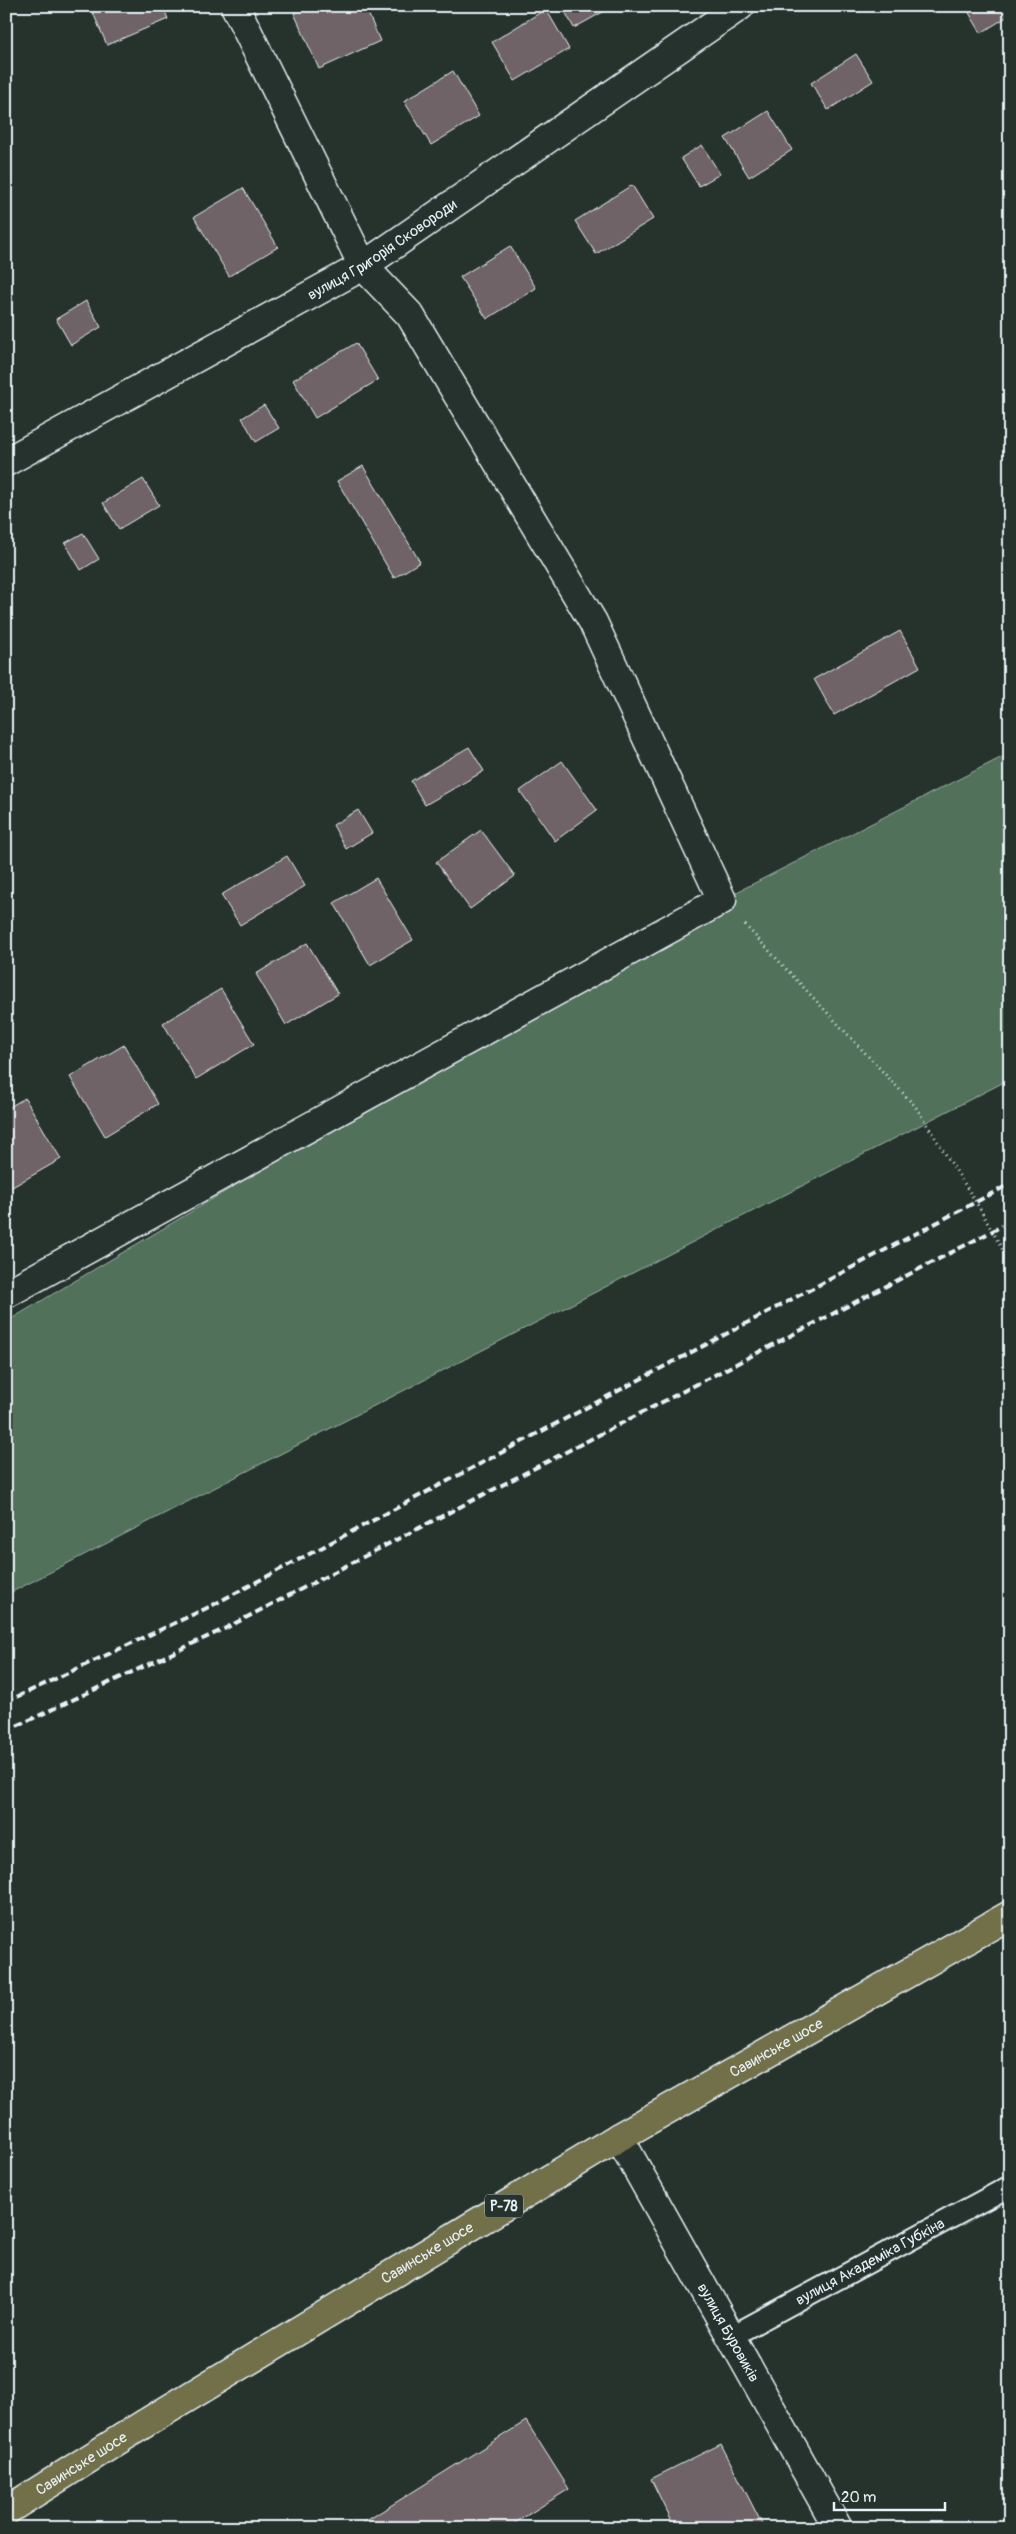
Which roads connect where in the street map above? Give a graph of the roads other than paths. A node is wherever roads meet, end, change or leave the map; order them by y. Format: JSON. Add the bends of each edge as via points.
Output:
{"nodes":[{"id":1,"x":235,"y":6,"type":"edge"},
{"id":2,"x":740,"y":6,"type":"edge"},
{"id":3,"x":363,"y":266,"type":"junction"},
{"id":4,"x":6,"y":462,"type":"edge"},
{"id":5,"x":6,"y":1294,"type":"edge"},
{"id":6,"x":1010,"y":1915,"type":"edge"},
{"id":7,"x":618,"y":2137,"type":"junction"},
{"id":8,"x":1010,"y":2186,"type":"edge"},
{"id":9,"x":730,"y":2337,"type":"junction"},
{"id":10,"x":6,"y":2511,"type":"edge"},
{"id":11,"x":838,"y":2528,"type":"edge"}],
"edges":[{"from":1,"to":3,"type":"street"},
{"from":2,"to":3,"type":"street","name":"вулиця Григорія Сковороди"},
{"from":3,"to":4,"type":"street","name":"вулиця Григорія Сковороди"},
{"from":3,"to":5,"type":"street","via":[[410,315],[593,622],[722,900]]},
{"from":6,"to":7,"type":"main road","name":"Савинське шосе","number":"Р-78"},
{"from":7,"to":9,"type":"street","name":"вулиця Буровиків"},
{"from":7,"to":10,"type":"main road","name":"Савинське шосе","number":"Р-78"},
{"from":8,"to":9,"type":"lane","name":"вулиця Академіка Губкіна"},
{"from":9,"to":11,"type":"street","name":"вулиця Буровиків"}]}
